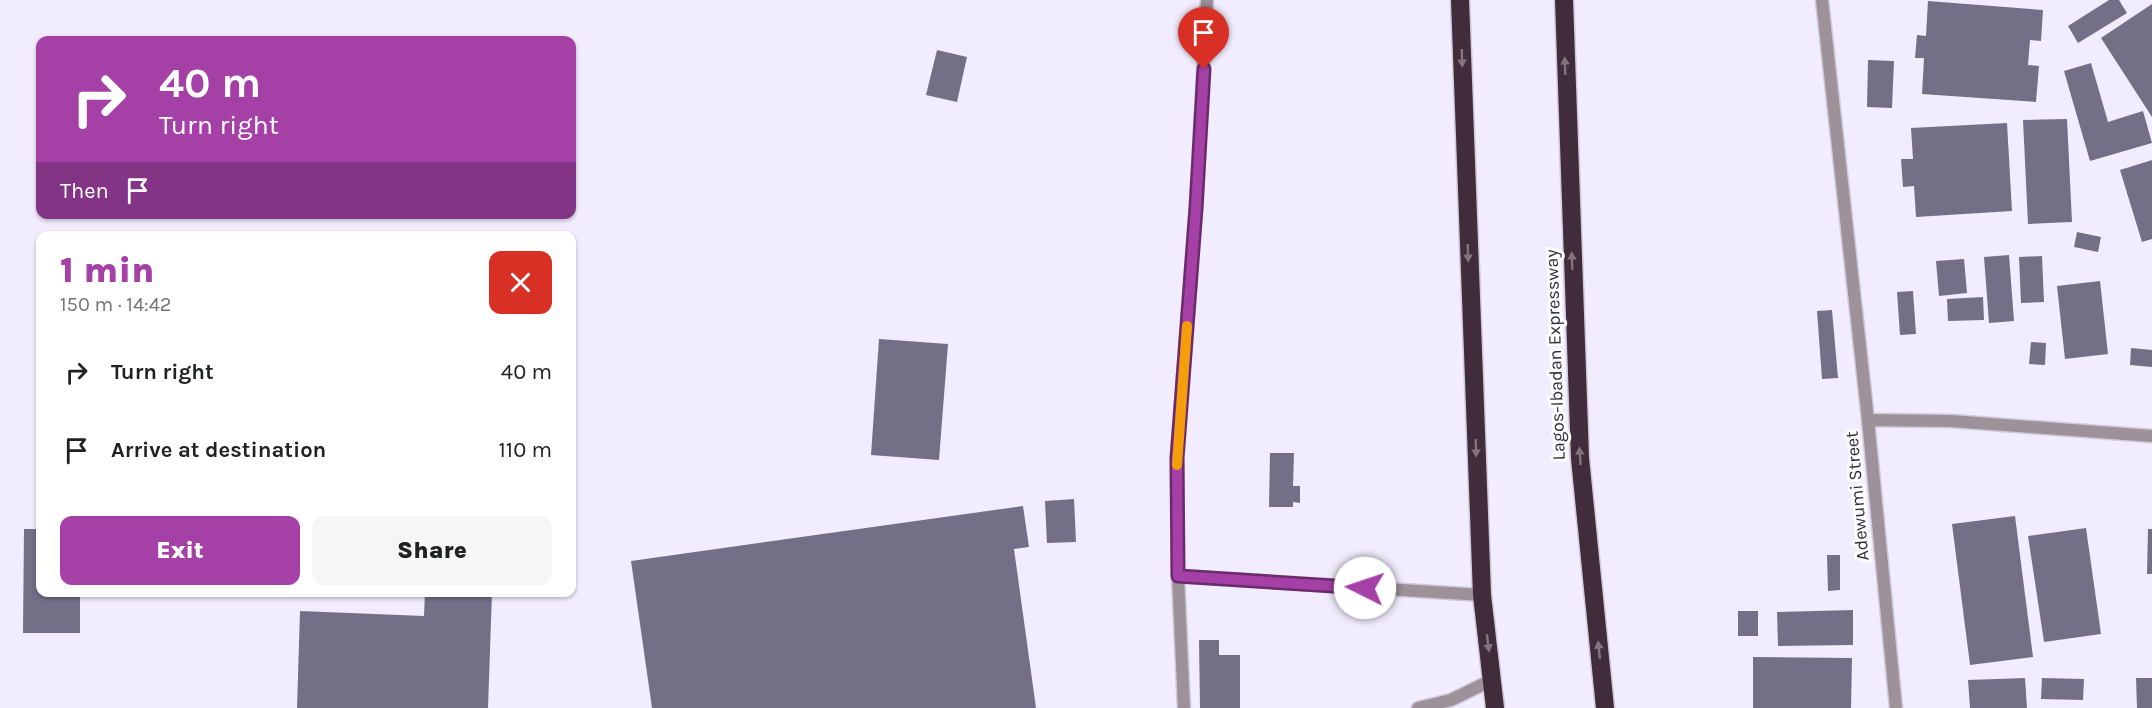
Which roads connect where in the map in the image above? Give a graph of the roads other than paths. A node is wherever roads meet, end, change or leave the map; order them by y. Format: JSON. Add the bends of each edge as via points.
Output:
{"nodes":[{"id":1,"x":1207,"y":0,"type":"edge"},
{"id":2,"x":1460,"y":0,"type":"edge"},
{"id":3,"x":1564,"y":0,"type":"edge"},
{"id":4,"x":1822,"y":0,"type":"edge"},
{"id":5,"x":1868,"y":420,"type":"junction"},
{"id":6,"x":2152,"y":436,"type":"edge"},
{"id":7,"x":1178,"y":576,"type":"junction"},
{"id":8,"x":1482,"y":595,"type":"junction"},
{"id":9,"x":1492,"y":680,"type":"junction"},
{"id":10,"x":1184,"y":708,"type":"edge"},
{"id":11,"x":1418,"y":708,"type":"edge"},
{"id":12,"x":1495,"y":708,"type":"edge"},
{"id":13,"x":1605,"y":708,"type":"edge"},
{"id":14,"x":1896,"y":708,"type":"edge"}],
"edges":[{"from":1,"to":7,"type":"street","via":[[1177,458]]},
{"from":2,"to":8,"type":"highway","one_way":true},
{"from":13,"to":3,"type":"highway","name":"Lagos-Ibadan Expressway","one_way":true,"via":[[1580,458]]},
{"from":4,"to":5,"type":"street"},
{"from":5,"to":6,"type":"street","name":"Adewumi Street","via":[[1951,421]]},
{"from":5,"to":14,"type":"street","name":"Adewumi Street"},
{"from":7,"to":8,"type":"street"},
{"from":7,"to":10,"type":"street"},
{"from":8,"to":9,"type":"highway","one_way":true},
{"from":9,"to":11,"type":"street","via":[[1451,700]]},
{"from":9,"to":12,"type":"highway"}]}
